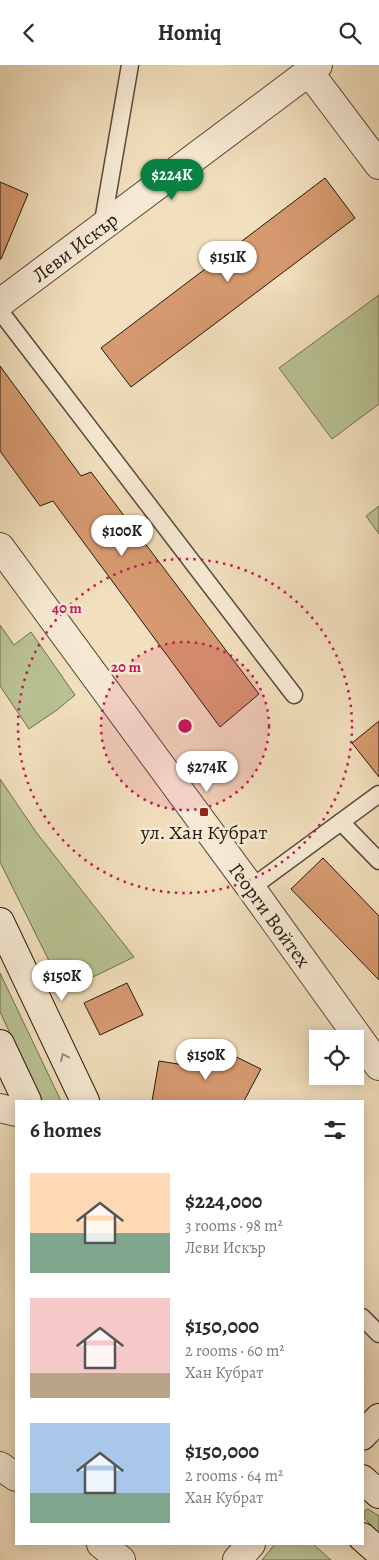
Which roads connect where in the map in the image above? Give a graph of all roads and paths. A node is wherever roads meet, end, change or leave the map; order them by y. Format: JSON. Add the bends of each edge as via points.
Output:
{"nodes":[{"id":1,"x":130,"y":65,"type":"edge"},
{"id":2,"x":314,"y":69,"type":"edge"},
{"id":3,"x":379,"y":165,"type":"edge"},
{"id":4,"x":102,"y":227,"type":"junction"},
{"id":5,"x":0,"y":303,"type":"edge"},
{"id":6,"x":0,"y":311,"type":"edge"},
{"id":7,"x":0,"y":547,"type":"edge"},
{"id":8,"x":294,"y":695,"type":"dead end"},
{"id":9,"x":379,"y":795,"type":"edge"},
{"id":10,"x":341,"y":822,"type":"junction"},
{"id":11,"x":379,"y":861,"type":"edge"},
{"id":12,"x":251,"y":888,"type":"junction"},
{"id":13,"x":0,"y":922,"type":"edge"},
{"id":14,"x":0,"y":1045,"type":"edge"},
{"id":15,"x":379,"y":1066,"type":"edge"},
{"id":16,"x":27,"y":1100,"type":"edge"},
{"id":17,"x":85,"y":1100,"type":"edge"},
{"id":18,"x":0,"y":1108,"type":"edge"},
{"id":19,"x":15,"y":1111,"type":"edge"},
{"id":20,"x":364,"y":1319,"type":"edge"},
{"id":21,"x":379,"y":1334,"type":"edge"},
{"id":22,"x":379,"y":1419,"type":"edge"},
{"id":23,"x":364,"y":1434,"type":"edge"},
{"id":24,"x":0,"y":1466,"type":"edge"},
{"id":25,"x":15,"y":1476,"type":"edge"},
{"id":26,"x":364,"y":1481,"type":"edge"},
{"id":27,"x":379,"y":1494,"type":"edge"},
{"id":28,"x":364,"y":1539,"type":"edge"},
{"id":29,"x":102,"y":1545,"type":"edge"},
{"id":30,"x":250,"y":1545,"type":"edge"},
{"id":31,"x":379,"y":1552,"type":"edge"},
{"id":32,"x":121,"y":1560,"type":"edge"},
{"id":33,"x":237,"y":1560,"type":"edge"}],
"edges":[{"from":1,"to":4,"type":"lane"},
{"from":2,"to":3,"type":"street"},
{"from":2,"to":4,"type":"street","name":"Леви Искър"},
{"from":4,"to":5,"type":"street","name":"Леви Искър"},
{"from":6,"to":8,"type":"lane"},
{"from":7,"to":12,"type":"street","name":"Георги Войтех"},
{"from":9,"to":10,"type":"lane"},
{"from":10,"to":11,"type":"lane"},
{"from":10,"to":12,"type":"lane"},
{"from":12,"to":15,"type":"street","name":"Георги Войтех"},
{"from":17,"to":13,"type":"street","one_way":true},
{"from":14,"to":16,"type":"street"},
{"from":18,"to":19,"type":"street"},
{"from":20,"to":21,"type":"lane"},
{"from":22,"to":23,"type":"street"},
{"from":24,"to":25,"type":"street"},
{"from":26,"to":27,"type":"street"},
{"from":28,"to":31,"type":"street"},
{"from":29,"to":32,"type":"street"},
{"from":30,"to":33,"type":"street"}]}
